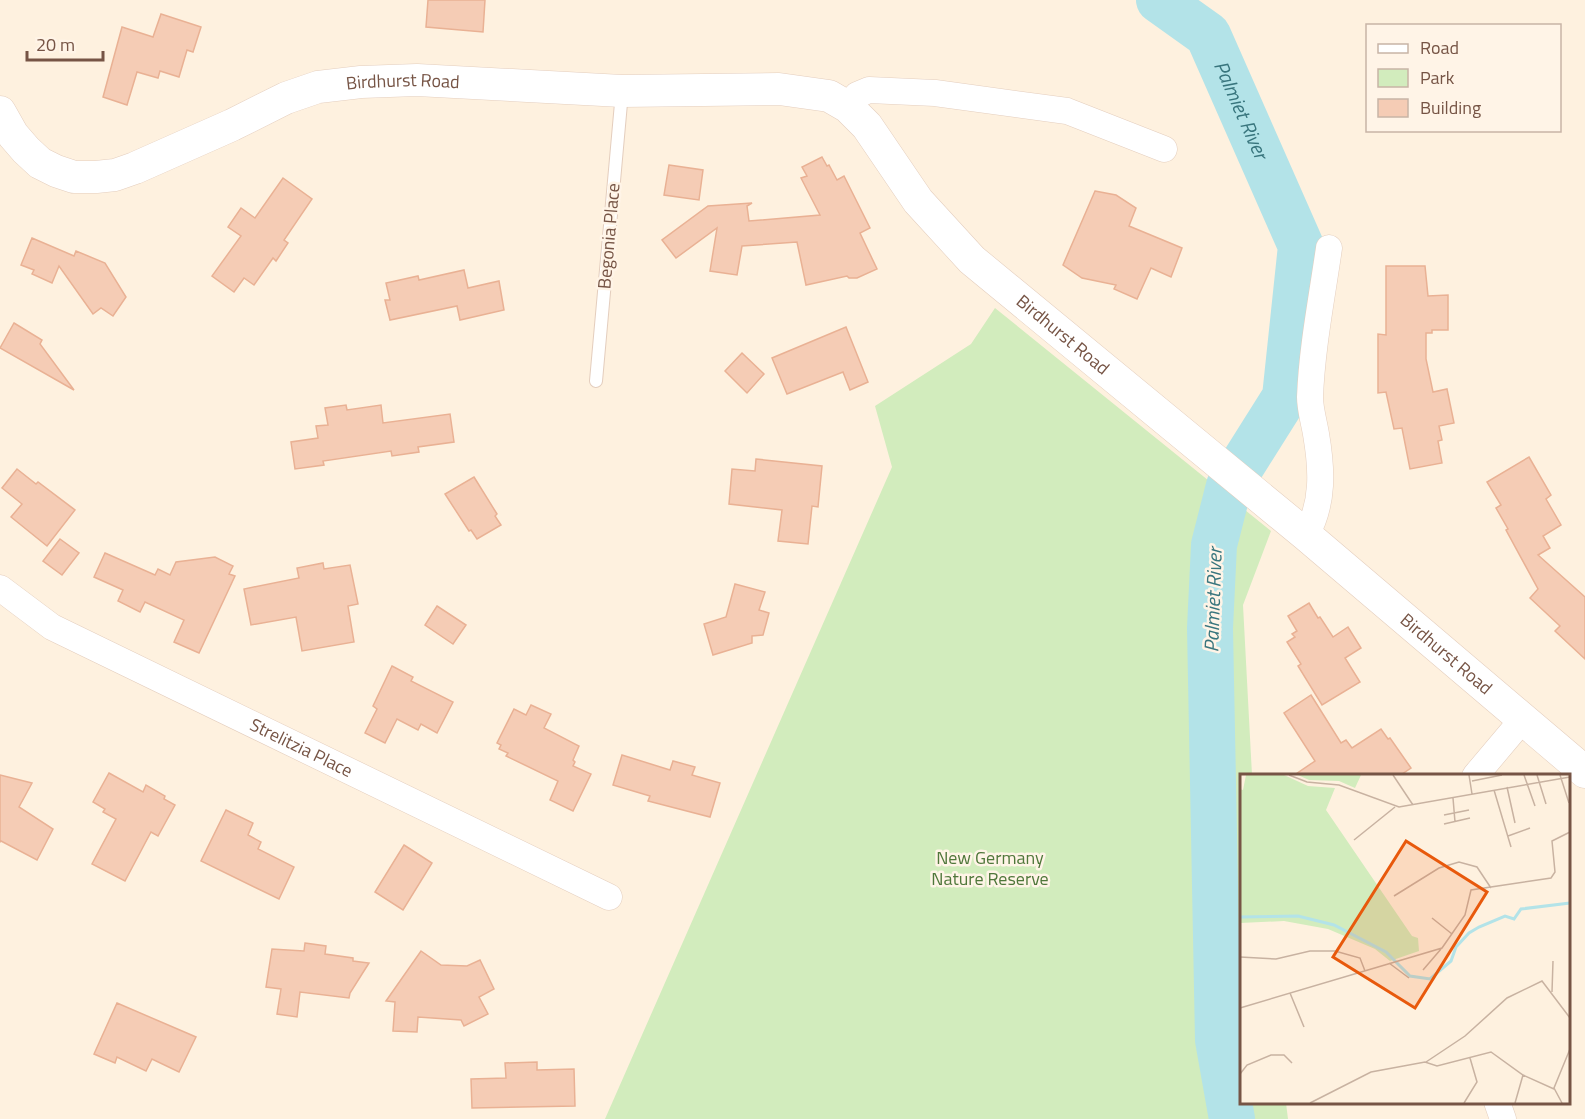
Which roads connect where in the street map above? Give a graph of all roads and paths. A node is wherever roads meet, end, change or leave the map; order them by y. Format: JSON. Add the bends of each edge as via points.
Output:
{"nodes":[{"id":1,"x":622,"y":91,"type":"junction"},
{"id":2,"x":848,"y":107,"type":"junction"},
{"id":3,"x":0,"y":112,"type":"edge"},
{"id":4,"x":1164,"y":149,"type":"dead end"},
{"id":5,"x":1329,"y":248,"type":"dead end"},
{"id":6,"x":596,"y":381,"type":"dead end"},
{"id":7,"x":1306,"y":536,"type":"junction"},
{"id":8,"x":0,"y":588,"type":"edge"},
{"id":9,"x":1523,"y":719,"type":"junction"},
{"id":10,"x":1585,"y":772,"type":"edge"},
{"id":11,"x":1477,"y":774,"type":"edge"},
{"id":12,"x":609,"y":897,"type":"dead end"},
{"id":13,"x":1498,"y":1104,"type":"edge"},
{"id":14,"x":1503,"y":1119,"type":"edge"}],
"edges":[{"from":1,"to":2,"type":"street","name":"Birdhurst Road","via":[[779,89],[829,96]]},
{"from":1,"to":3,"type":"street","name":"Birdhurst Road","via":[[417,80],[318,87],[135,168],[96,177],[74,177],[40,163],[14,135]]},
{"from":1,"to":6,"type":"lane","name":"Begonia Place"},
{"from":2,"to":4,"type":"street","via":[[857,95],[869,90],[935,93],[1067,111]]},
{"from":2,"to":7,"type":"street","name":"Birdhurst Road","via":[[867,126],[918,201],[972,260]]},
{"from":5,"to":7,"type":"street","via":[[1310,400],[1321,462],[1319,504]]},
{"from":7,"to":9,"type":"street","name":"Birdhurst Road"},
{"from":8,"to":12,"type":"street","name":"Strelitzia Place","via":[[52,627]]},
{"from":9,"to":10,"type":"street","name":"Birdhurst Road"},
{"from":9,"to":11,"type":"street"},
{"from":13,"to":14,"type":"street"}]}
